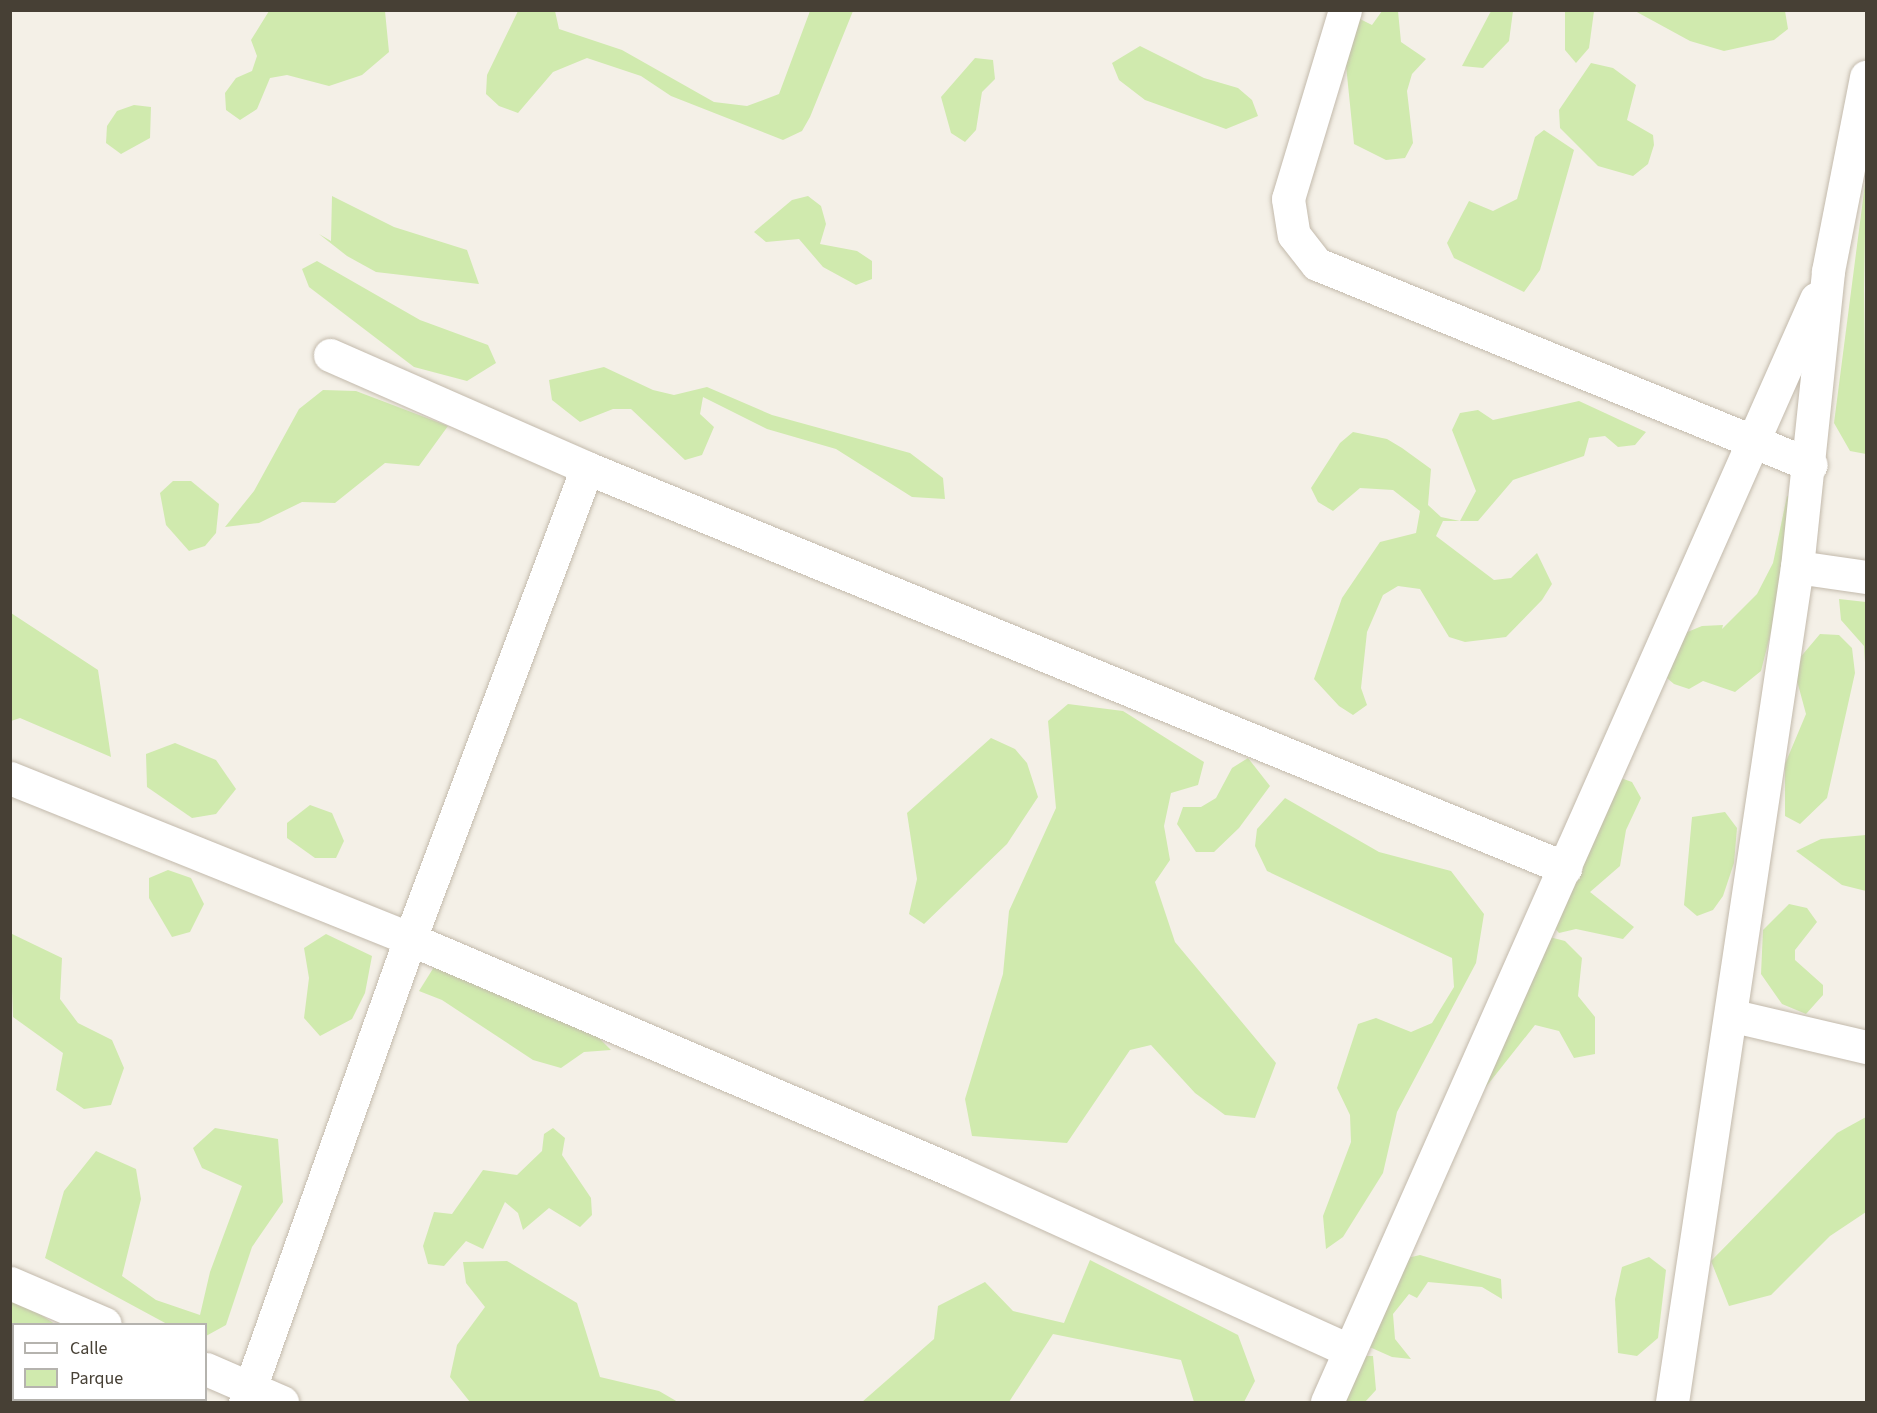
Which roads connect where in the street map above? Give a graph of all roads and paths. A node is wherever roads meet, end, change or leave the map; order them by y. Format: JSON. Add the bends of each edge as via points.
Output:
{"nodes":[{"id":1,"x":1346,"y":10,"type":"edge"},
{"id":2,"x":1866,"y":77,"type":"edge"},
{"id":3,"x":1864,"y":109,"type":"edge"},
{"id":4,"x":1828,"y":271,"type":"junction"},
{"id":5,"x":330,"y":355,"type":"dead end"},
{"id":6,"x":1756,"y":440,"type":"junction"},
{"id":7,"x":1811,"y":465,"type":"junction"},
{"id":8,"x":587,"y":468,"type":"junction"},
{"id":9,"x":1797,"y":567,"type":"junction"},
{"id":10,"x":1866,"y":577,"type":"edge"},
{"id":11,"x":10,"y":778,"type":"edge"},
{"id":12,"x":1565,"y":868,"type":"junction"},
{"id":13,"x":410,"y":939,"type":"junction"},
{"id":14,"x":1734,"y":1016,"type":"junction"},
{"id":15,"x":1866,"y":1047,"type":"edge"},
{"id":16,"x":10,"y":1283,"type":"edge"},
{"id":17,"x":103,"y":1323,"type":"edge"},
{"id":18,"x":1348,"y":1350,"type":"junction"},
{"id":19,"x":207,"y":1370,"type":"edge"},
{"id":20,"x":248,"y":1396,"type":"edge"},
{"id":21,"x":282,"y":1402,"type":"edge"},
{"id":22,"x":1327,"y":1402,"type":"edge"},
{"id":23,"x":1672,"y":1402,"type":"edge"}],
"edges":[{"from":1,"to":6,"type":"street","via":[[1288,199],[1294,235],[1317,264]]},
{"from":2,"to":3,"type":"street"},
{"from":3,"to":4,"type":"street"},
{"from":4,"to":6,"type":"street"},
{"from":4,"to":7,"type":"street"},
{"from":5,"to":8,"type":"street"},
{"from":6,"to":7,"type":"street"},
{"from":6,"to":12,"type":"street"},
{"from":7,"to":9,"type":"street"},
{"from":8,"to":12,"type":"street"},
{"from":8,"to":13,"type":"street"},
{"from":9,"to":10,"type":"street"},
{"from":9,"to":14,"type":"street"},
{"from":11,"to":13,"type":"street"},
{"from":12,"to":18,"type":"street"},
{"from":13,"to":18,"type":"street","via":[[958,1173]]},
{"from":13,"to":20,"type":"street"},
{"from":14,"to":15,"type":"street"},
{"from":14,"to":23,"type":"street"},
{"from":16,"to":17,"type":"street"},
{"from":18,"to":22,"type":"street"},
{"from":19,"to":20,"type":"street"},
{"from":20,"to":21,"type":"street"}]}
